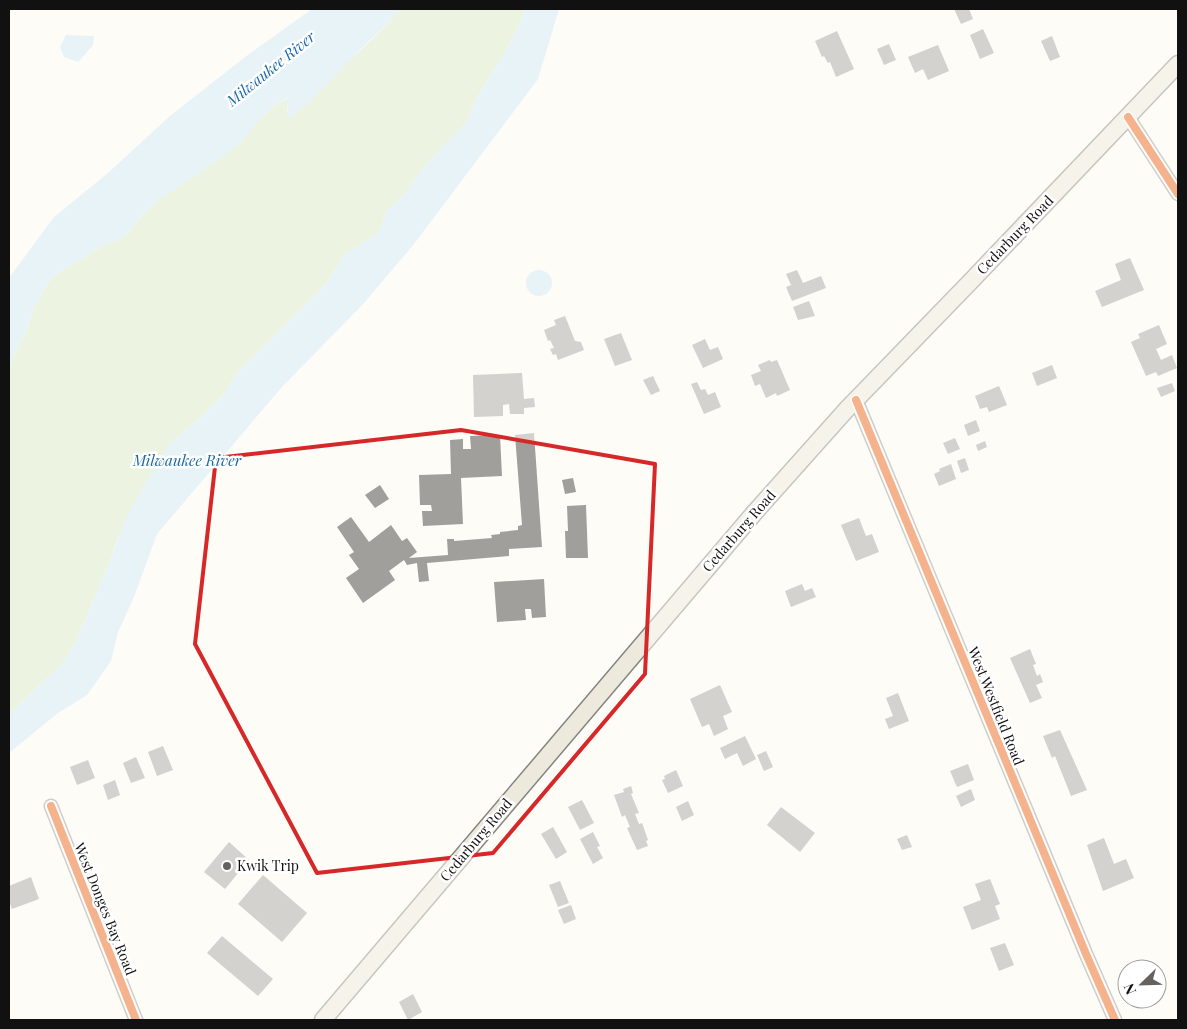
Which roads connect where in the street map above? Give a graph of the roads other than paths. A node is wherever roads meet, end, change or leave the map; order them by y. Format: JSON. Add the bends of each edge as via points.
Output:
{"nodes":[{"id":1,"x":1178,"y":64,"type":"edge"},
{"id":2,"x":1128,"y":117,"type":"junction"},
{"id":3,"x":1178,"y":194,"type":"edge"},
{"id":4,"x":856,"y":400,"type":"junction"},
{"id":5,"x":51,"y":806,"type":"dead end"},
{"id":6,"x":136,"y":1020,"type":"edge"},
{"id":7,"x":323,"y":1020,"type":"edge"},
{"id":8,"x":1115,"y":1020,"type":"edge"}],
"edges":[{"from":1,"to":2,"type":"main road","name":"Cedarburg Road"},
{"from":2,"to":3,"type":"street"},
{"from":2,"to":4,"type":"main road","name":"Cedarburg Road"},
{"from":4,"to":7,"type":"main road","name":"Cedarburg Road","via":[[749,519]]},
{"from":4,"to":8,"type":"street","name":"West Westfield Road"},
{"from":5,"to":6,"type":"street","name":"West Donges Bay Road"}]}
